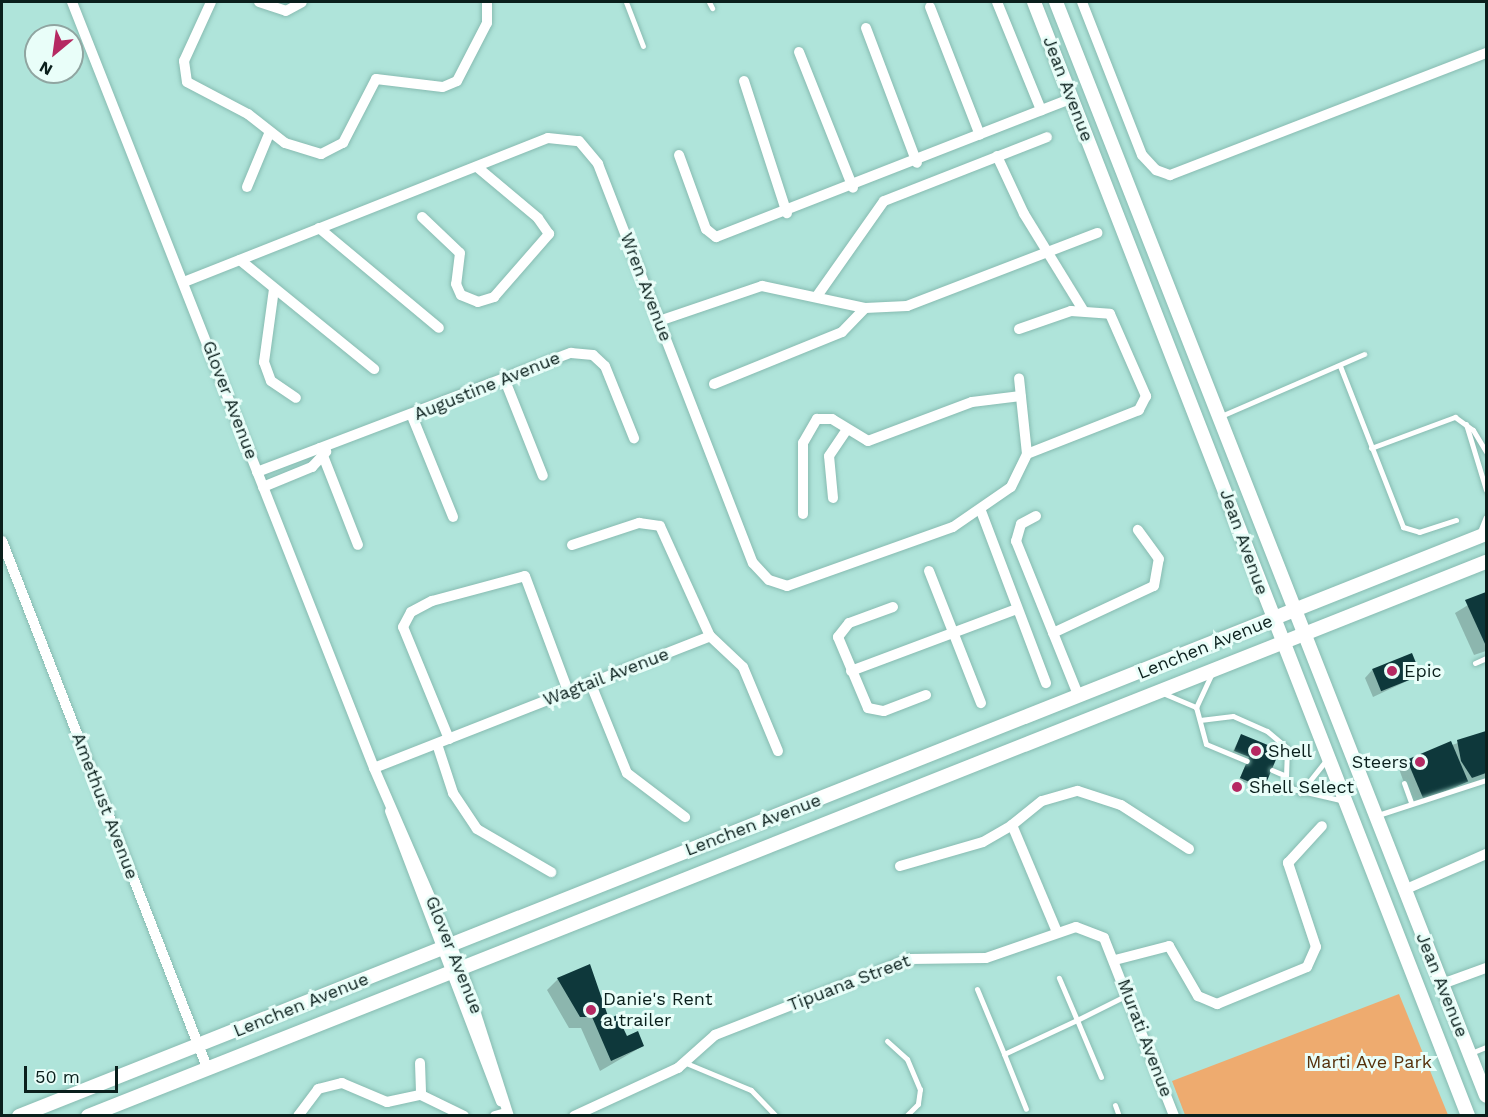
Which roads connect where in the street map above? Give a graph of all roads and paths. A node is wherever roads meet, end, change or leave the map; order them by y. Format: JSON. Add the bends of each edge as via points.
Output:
{"nodes":[{"id":1,"x":72,"y":2,"type":"edge"},
{"id":2,"x":211,"y":2,"type":"edge"},
{"id":3,"x":259,"y":2,"type":"edge"},
{"id":4,"x":302,"y":2,"type":"edge"},
{"id":5,"x":487,"y":2,"type":"edge"},
{"id":6,"x":626,"y":2,"type":"edge"},
{"id":7,"x":710,"y":2,"type":"edge"},
{"id":8,"x":997,"y":2,"type":"edge"},
{"id":9,"x":1034,"y":2,"type":"edge"},
{"id":10,"x":1056,"y":2,"type":"edge"},
{"id":11,"x":1083,"y":2,"type":"edge"},
{"id":12,"x":930,"y":7,"type":"dead end"},
{"id":13,"x":712,"y":8,"type":"dead end"},
{"id":14,"x":866,"y":28,"type":"dead end"},
{"id":15,"x":644,"y":46,"type":"dead end"},
{"id":16,"x":799,"y":52,"type":"dead end"},
{"id":17,"x":1486,"y":53,"type":"edge"},
{"id":18,"x":744,"y":81,"type":"dead end"},
{"id":19,"x":1072,"y":98,"type":"junction"},
{"id":20,"x":1041,"y":110,"type":"junction"},
{"id":21,"x":269,"y":134,"type":"junction"},
{"id":22,"x":980,"y":135,"type":"junction"},
{"id":23,"x":1047,"y":137,"type":"dead end"},
{"id":24,"x":679,"y":155,"type":"dead end"},
{"id":25,"x":997,"y":156,"type":"junction"},
{"id":26,"x":917,"y":163,"type":"junction"},
{"id":27,"x":477,"y":167,"type":"junction"},
{"id":28,"x":247,"y":187,"type":"dead end"},
{"id":29,"x":853,"y":188,"type":"junction"},
{"id":30,"x":787,"y":213,"type":"junction"},
{"id":31,"x":422,"y":218,"type":"dead end"},
{"id":32,"x":319,"y":228,"type":"junction"},
{"id":33,"x":1097,"y":233,"type":"dead end"},
{"id":34,"x":1049,"y":253,"type":"junction"},
{"id":35,"x":240,"y":260,"type":"junction"},
{"id":36,"x":184,"y":282,"type":"junction"},
{"id":37,"x":274,"y":289,"type":"junction"},
{"id":38,"x":817,"y":296,"type":"junction"},
{"id":39,"x":865,"y":308,"type":"junction"},
{"id":40,"x":1083,"y":310,"type":"junction"},
{"id":41,"x":659,"y":321,"type":"junction"},
{"id":42,"x":439,"y":328,"type":"dead end"},
{"id":43,"x":1020,"y":329,"type":"dead end"},
{"id":44,"x":1364,"y":354,"type":"dead end"},
{"id":45,"x":1340,"y":366,"type":"junction"},
{"id":46,"x":374,"y":369,"type":"dead end"},
{"id":47,"x":504,"y":378,"type":"junction"},
{"id":48,"x":1019,"y":378,"type":"dead end"},
{"id":49,"x":714,"y":384,"type":"dead end"},
{"id":50,"x":1021,"y":396,"type":"junction"},
{"id":51,"x":296,"y":398,"type":"dead end"},
{"id":52,"x":412,"y":416,"type":"junction"},
{"id":53,"x":1221,"y":416,"type":"junction"},
{"id":54,"x":1465,"y":422,"type":"junction"},
{"id":55,"x":847,"y":429,"type":"junction"},
{"id":56,"x":634,"y":438,"type":"dead end"},
{"id":57,"x":1371,"y":448,"type":"junction"},
{"id":58,"x":324,"y":451,"type":"junction"},
{"id":59,"x":1486,"y":452,"type":"edge"},
{"id":60,"x":1027,"y":454,"type":"junction"},
{"id":61,"x":257,"y":472,"type":"junction"},
{"id":62,"x":543,"y":476,"type":"dead end"},
{"id":63,"x":263,"y":487,"type":"junction"},
{"id":64,"x":1224,"y":488,"type":"junction"},
{"id":65,"x":1486,"y":490,"type":"edge"},
{"id":66,"x":833,"y":498,"type":"dead end"},
{"id":67,"x":981,"y":511,"type":"junction"},
{"id":68,"x":803,"y":513,"type":"dead end"},
{"id":69,"x":1036,"y":516,"type":"dead end"},
{"id":70,"x":1486,"y":517,"type":"edge"},
{"id":71,"x":453,"y":518,"type":"dead end"},
{"id":72,"x":1456,"y":520,"type":"dead end"},
{"id":73,"x":1138,"y":530,"type":"dead end"},
{"id":74,"x":1482,"y":536,"type":"edge"},
{"id":75,"x":2,"y":541,"type":"edge"},
{"id":76,"x":358,"y":545,"type":"dead end"},
{"id":77,"x":572,"y":545,"type":"dead end"},
{"id":78,"x":1486,"y":562,"type":"edge"},
{"id":79,"x":929,"y":571,"type":"dead end"},
{"id":80,"x":893,"y":607,"type":"dead end"},
{"id":81,"x":1017,"y":609,"type":"junction"},
{"id":82,"x":1297,"y":610,"type":"junction"},
{"id":83,"x":1273,"y":620,"type":"junction"},
{"id":84,"x":1053,"y":633,"type":"junction"},
{"id":85,"x":1305,"y":633,"type":"junction"},
{"id":86,"x":953,"y":634,"type":"junction"},
{"id":87,"x":710,"y":636,"type":"junction"},
{"id":88,"x":1282,"y":642,"type":"junction"},
{"id":89,"x":1486,"y":658,"type":"edge"},
{"id":90,"x":1475,"y":663,"type":"dead end"},
{"id":91,"x":1215,"y":669,"type":"junction"},
{"id":92,"x":851,"y":671,"type":"junction"},
{"id":93,"x":590,"y":682,"type":"junction"},
{"id":94,"x":1046,"y":683,"type":"dead end"},
{"id":95,"x":568,"y":691,"type":"junction"},
{"id":96,"x":1156,"y":692,"type":"junction"},
{"id":97,"x":926,"y":695,"type":"dead end"},
{"id":98,"x":1079,"y":697,"type":"junction"},
{"id":99,"x":981,"y":703,"type":"dead end"},
{"id":100,"x":1196,"y":707,"type":"junction"},
{"id":101,"x":1200,"y":720,"type":"junction"},
{"id":102,"x":449,"y":739,"type":"junction"},
{"id":103,"x":437,"y":744,"type":"junction"},
{"id":104,"x":778,"y":751,"type":"dead end"},
{"id":105,"x":1328,"y":759,"type":"junction"},
{"id":106,"x":1247,"y":760,"type":"dead end"},
{"id":107,"x":374,"y":768,"type":"junction"},
{"id":108,"x":1272,"y":770,"type":"dead end"},
{"id":109,"x":1286,"y":776,"type":"junction"},
{"id":110,"x":1486,"y":780,"type":"edge"},
{"id":111,"x":1404,"y":783,"type":"dead end"},
{"id":112,"x":1300,"y":793,"type":"junction"},
{"id":113,"x":1344,"y":801,"type":"junction"},
{"id":114,"x":1411,"y":801,"type":"junction"},
{"id":115,"x":685,"y":817,"type":"dead end"},
{"id":116,"x":1374,"y":817,"type":"junction"},
{"id":117,"x":1012,"y":825,"type":"junction"},
{"id":118,"x":1322,"y":826,"type":"dead end"},
{"id":119,"x":1190,"y":849,"type":"dead end"},
{"id":120,"x":1486,"y":854,"type":"edge"},
{"id":121,"x":1369,"y":862,"type":"junction"},
{"id":122,"x":900,"y":866,"type":"dead end"},
{"id":123,"x":551,"y":872,"type":"dead end"},
{"id":124,"x":1404,"y":890,"type":"junction"},
{"id":125,"x":1057,"y":932,"type":"junction"},
{"id":126,"x":448,"y":945,"type":"junction"},
{"id":127,"x":1115,"y":960,"type":"junction"},
{"id":128,"x":1486,"y":968,"type":"edge"},
{"id":129,"x":458,"y":972,"type":"junction"},
{"id":130,"x":1059,"y":978,"type":"dead end"},
{"id":131,"x":1442,"y":984,"type":"junction"},
{"id":132,"x":977,"y":989,"type":"dead end"},
{"id":133,"x":1128,"y":995,"type":"junction"},
{"id":134,"x":1077,"y":1020,"type":"junction"},
{"id":135,"x":887,"y":1041,"type":"dead end"},
{"id":136,"x":200,"y":1047,"type":"junction"},
{"id":137,"x":1486,"y":1047,"type":"edge"},
{"id":138,"x":1470,"y":1053,"type":"junction"},
{"id":139,"x":1004,"y":1054,"type":"junction"},
{"id":140,"x":420,"y":1063,"type":"dead end"},
{"id":141,"x":686,"y":1063,"type":"junction"},
{"id":142,"x":208,"y":1070,"type":"junction"},
{"id":143,"x":1101,"y":1077,"type":"dead end"},
{"id":144,"x":421,"y":1095,"type":"junction"},
{"id":145,"x":1486,"y":1096,"type":"edge"},
{"id":146,"x":1115,"y":1104,"type":"dead end"},
{"id":147,"x":1026,"y":1109,"type":"dead end"},
{"id":148,"x":508,"y":1114,"type":"edge"},
{"id":149,"x":19,"y":1116,"type":"edge"},
{"id":150,"x":88,"y":1116,"type":"edge"},
{"id":151,"x":298,"y":1116,"type":"edge"},
{"id":152,"x":464,"y":1116,"type":"edge"},
{"id":153,"x":495,"y":1116,"type":"edge"},
{"id":154,"x":574,"y":1116,"type":"edge"},
{"id":155,"x":776,"y":1116,"type":"edge"},
{"id":156,"x":906,"y":1116,"type":"edge"},
{"id":157,"x":1119,"y":1116,"type":"edge"},
{"id":158,"x":1174,"y":1116,"type":"edge"},
{"id":159,"x":1468,"y":1116,"type":"edge"}],
"edges":[{"from":1,"to":36,"type":"street","name":"Glover Avenue"},
{"from":2,"to":21,"type":"street","via":[[184,62],[187,82],[248,114]]},
{"from":3,"to":4,"type":"street","via":[[286,11]]},
{"from":5,"to":21,"type":"street","via":[[487,23],[457,81],[443,87],[376,79],[343,143],[330,152],[303,151]]},
{"from":6,"to":15,"type":"lane"},
{"from":7,"to":13,"type":"lane"},
{"from":8,"to":20,"type":"street"},
{"from":9,"to":19,"type":"main road","name":"Jean Avenue"},
{"from":10,"to":53,"type":"main road","name":"Jean Avenue"},
{"from":11,"to":17,"type":"street","via":[[1142,155],[1156,170],[1170,175]]},
{"from":12,"to":22,"type":"street"},
{"from":14,"to":26,"type":"street"},
{"from":16,"to":29,"type":"street"},
{"from":18,"to":30,"type":"street"},
{"from":19,"to":20,"type":"street"},
{"from":19,"to":64,"type":"main road","name":"Jean Avenue"},
{"from":20,"to":22,"type":"street"},
{"from":21,"to":28,"type":"street"},
{"from":22,"to":26,"type":"street"},
{"from":23,"to":25,"type":"street"},
{"from":24,"to":30,"type":"street","via":[[712,236]]},
{"from":25,"to":34,"type":"street"},
{"from":25,"to":38,"type":"street","via":[[884,201]]},
{"from":26,"to":29,"type":"street"},
{"from":27,"to":31,"type":"street","via":[[538,218],[549,234],[494,297],[478,302],[461,295],[456,284],[460,253]]},
{"from":27,"to":32,"type":"street","name":"Wren Avenue"},
{"from":27,"to":41,"type":"street","name":"Wren Avenue","via":[[548,138],[571,137],[585,145],[598,164]]},
{"from":29,"to":30,"type":"street"},
{"from":32,"to":35,"type":"street","name":"Wren Avenue"},
{"from":32,"to":42,"type":"street"},
{"from":33,"to":34,"type":"street"},
{"from":34,"to":39,"type":"street","via":[[917,303]]},
{"from":34,"to":40,"type":"street"},
{"from":35,"to":36,"type":"street","name":"Wren Avenue"},
{"from":35,"to":37,"type":"street"},
{"from":36,"to":61,"type":"street","name":"Glover Avenue"},
{"from":37,"to":46,"type":"street"},
{"from":37,"to":51,"type":"street","via":[[264,362],[271,381]]},
{"from":38,"to":39,"type":"street"},
{"from":38,"to":41,"type":"street","via":[[762,286]]},
{"from":39,"to":49,"type":"street","via":[[842,332]]},
{"from":40,"to":43,"type":"street"},
{"from":40,"to":60,"type":"street","via":[[1114,318],[1146,401],[1125,417]]},
{"from":41,"to":67,"type":"street","name":"Wren Avenue","via":[[744,541],[768,580],[787,586],[805,583]]},
{"from":44,"to":45,"type":"lane"},
{"from":45,"to":53,"type":"lane"},
{"from":45,"to":57,"type":"lane"},
{"from":47,"to":52,"type":"street","name":"Augustine Avenue"},
{"from":47,"to":56,"type":"street","name":"Augustine Avenue","via":[[560,355],[593,355],[610,375]]},
{"from":47,"to":62,"type":"street"},
{"from":48,"to":50,"type":"street"},
{"from":50,"to":55,"type":"street","via":[[972,402],[868,441]]},
{"from":50,"to":60,"type":"street"},
{"from":52,"to":58,"type":"street","name":"Augustine Avenue"},
{"from":52,"to":71,"type":"street"},
{"from":53,"to":64,"type":"main road","via":[[1210,429],[1226,468]]},
{"from":53,"to":82,"type":"main road","name":"Jean Avenue"},
{"from":54,"to":57,"type":"lane","via":[[1450,417]]},
{"from":54,"to":59,"type":"lane"},
{"from":54,"to":65,"type":"lane"},
{"from":55,"to":66,"type":"street","via":[[829,456]]},
{"from":55,"to":68,"type":"street","via":[[824,418],[807,430]]},
{"from":57,"to":72,"type":"lane","via":[[1403,527],[1419,532]]},
{"from":58,"to":61,"type":"street","name":"Augustine Avenue"},
{"from":58,"to":63,"type":"street","name":"Augustine Avenue"},
{"from":58,"to":76,"type":"street"},
{"from":60,"to":67,"type":"street","name":"Wren Avenue","via":[[1011,488]]},
{"from":61,"to":63,"type":"street","name":"Glover Avenue"},
{"from":63,"to":107,"type":"street","name":"Glover Avenue"},
{"from":64,"to":83,"type":"main road","name":"Jean Avenue"},
{"from":67,"to":81,"type":"street"},
{"from":69,"to":84,"type":"street","via":[[1021,524],[1016,541]]},
{"from":70,"to":74,"type":"lane"},
{"from":73,"to":84,"type":"street","via":[[1159,559],[1154,586]]},
{"from":74,"to":82,"type":"main road","name":"Lenchen Avenue"},
{"from":75,"to":136,"type":"street","name":"Amethust Avenue"},
{"from":77,"to":87,"type":"street","via":[[639,523],[660,526]]},
{"from":78,"to":85,"type":"main road","name":"Lenchen Avenue"},
{"from":79,"to":86,"type":"street"},
{"from":80,"to":92,"type":"street","via":[[839,631]]},
{"from":81,"to":86,"type":"street"},
{"from":81,"to":94,"type":"street"},
{"from":82,"to":83,"type":"main road","name":"Lenchen Avenue"},
{"from":82,"to":85,"type":"main road","name":"Jean Avenue"},
{"from":83,"to":88,"type":"main road","name":"Jean Avenue"},
{"from":83,"to":98,"type":"main road","name":"Lenchen Avenue"},
{"from":84,"to":98,"type":"street"},
{"from":85,"to":88,"type":"main road","name":"Lenchen Avenue"},
{"from":85,"to":116,"type":"main road","name":"Jean Avenue"},
{"from":86,"to":92,"type":"street"},
{"from":86,"to":99,"type":"street"},
{"from":87,"to":93,"type":"street","name":"Wagtail Avenue"},
{"from":87,"to":104,"type":"street","via":[[743,667]]},
{"from":88,"to":91,"type":"main road","name":"Lenchen Avenue"},
{"from":88,"to":105,"type":"main road","name":"Jean Avenue"},
{"from":89,"to":90,"type":"lane"},
{"from":91,"to":96,"type":"main road","name":"Lenchen Avenue"},
{"from":91,"to":100,"type":"lane"},
{"from":92,"to":97,"type":"street","via":[[864,704],[872,711]]},
{"from":93,"to":95,"type":"street","name":"Wagtail Avenue"},
{"from":93,"to":115,"type":"street","via":[[627,773]]},
{"from":95,"to":102,"type":"street","name":"Wagtail Avenue"},
{"from":95,"to":102,"type":"street","via":[[525,576],[432,601],[411,612],[403,627]]},
{"from":96,"to":100,"type":"lane"},
{"from":96,"to":129,"type":"main road","name":"Lenchen Avenue"},
{"from":98,"to":126,"type":"main road","name":"Lenchen Avenue"},
{"from":100,"to":101,"type":"lane"},
{"from":101,"to":106,"type":"lane","via":[[1210,748]]},
{"from":101,"to":109,"type":"lane","via":[[1233,716],[1267,731],[1287,748]]},
{"from":102,"to":103,"type":"street","name":"Wagtail Avenue"},
{"from":103,"to":107,"type":"street","name":"Wagtail Avenue"},
{"from":103,"to":123,"type":"street","via":[[453,793],[477,829]]},
{"from":105,"to":112,"type":"lane"},
{"from":105,"to":113,"type":"main road","name":"Jean Avenue"},
{"from":107,"to":126,"type":"street","name":"Glover Avenue","via":[[410,872]]},
{"from":108,"to":109,"type":"lane"},
{"from":109,"to":112,"type":"lane"},
{"from":110,"to":114,"type":"lane","via":[[1427,802]]},
{"from":111,"to":114,"type":"lane"},
{"from":112,"to":113,"type":"lane"},
{"from":113,"to":121,"type":"main road","name":"Jean Avenue"},
{"from":114,"to":116,"type":"lane"},
{"from":116,"to":121,"type":"main road","via":[[1365,828]]},
{"from":116,"to":124,"type":"main road","name":"Jean Avenue"},
{"from":117,"to":119,"type":"street","via":[[1042,801],[1078,791],[1121,806]]},
{"from":117,"to":122,"type":"street","via":[[983,842]]},
{"from":117,"to":125,"type":"street"},
{"from":118,"to":127,"type":"street","via":[[1288,863],[1316,947],[1307,967],[1217,1004],[1198,996],[1169,946]]},
{"from":120,"to":124,"type":"street"},
{"from":121,"to":159,"type":"main road","name":"Jean Avenue"},
{"from":124,"to":131,"type":"main road","name":"Jean Avenue"},
{"from":125,"to":127,"type":"street","name":"Tipuana Street","via":[[1076,927],[1096,931]]},
{"from":125,"to":141,"type":"street","name":"Tipuana Street","via":[[986,958],[909,959],[715,1035]]},
{"from":126,"to":129,"type":"street","name":"Glover Avenue"},
{"from":126,"to":136,"type":"main road","name":"Lenchen Avenue"},
{"from":127,"to":133,"type":"street","name":"Murati Avenue"},
{"from":128,"to":131,"type":"street"},
{"from":129,"to":142,"type":"main road","name":"Lenchen Avenue"},
{"from":129,"to":148,"type":"street","name":"Glover Avenue"},
{"from":130,"to":134,"type":"lane"},
{"from":131,"to":138,"type":"main road","name":"Jean Avenue"},
{"from":132,"to":139,"type":"lane"},
{"from":133,"to":134,"type":"lane"},
{"from":133,"to":158,"type":"street","name":"Murati Avenue"},
{"from":134,"to":139,"type":"lane"},
{"from":134,"to":143,"type":"lane"},
{"from":135,"to":156,"type":"lane","via":[[907,1059],[920,1089],[918,1104]]},
{"from":136,"to":142,"type":"street","name":"Amethust Avenue"},
{"from":136,"to":149,"type":"main road","name":"Lenchen Avenue"},
{"from":137,"to":138,"type":"lane"},
{"from":138,"to":145,"type":"main road","name":"Jean Avenue"},
{"from":139,"to":147,"type":"lane"},
{"from":140,"to":144,"type":"street"},
{"from":141,"to":154,"type":"street","name":"Tipuana Street"},
{"from":141,"to":155,"type":"lane","via":[[751,1090]]},
{"from":142,"to":150,"type":"main road","name":"Lenchen Avenue"},
{"from":144,"to":151,"type":"street","via":[[392,1103],[350,1084],[330,1084],[310,1095]]},
{"from":144,"to":152,"type":"street"},
{"from":146,"to":157,"type":"lane"},
{"from":148,"to":153,"type":"street"}]}
